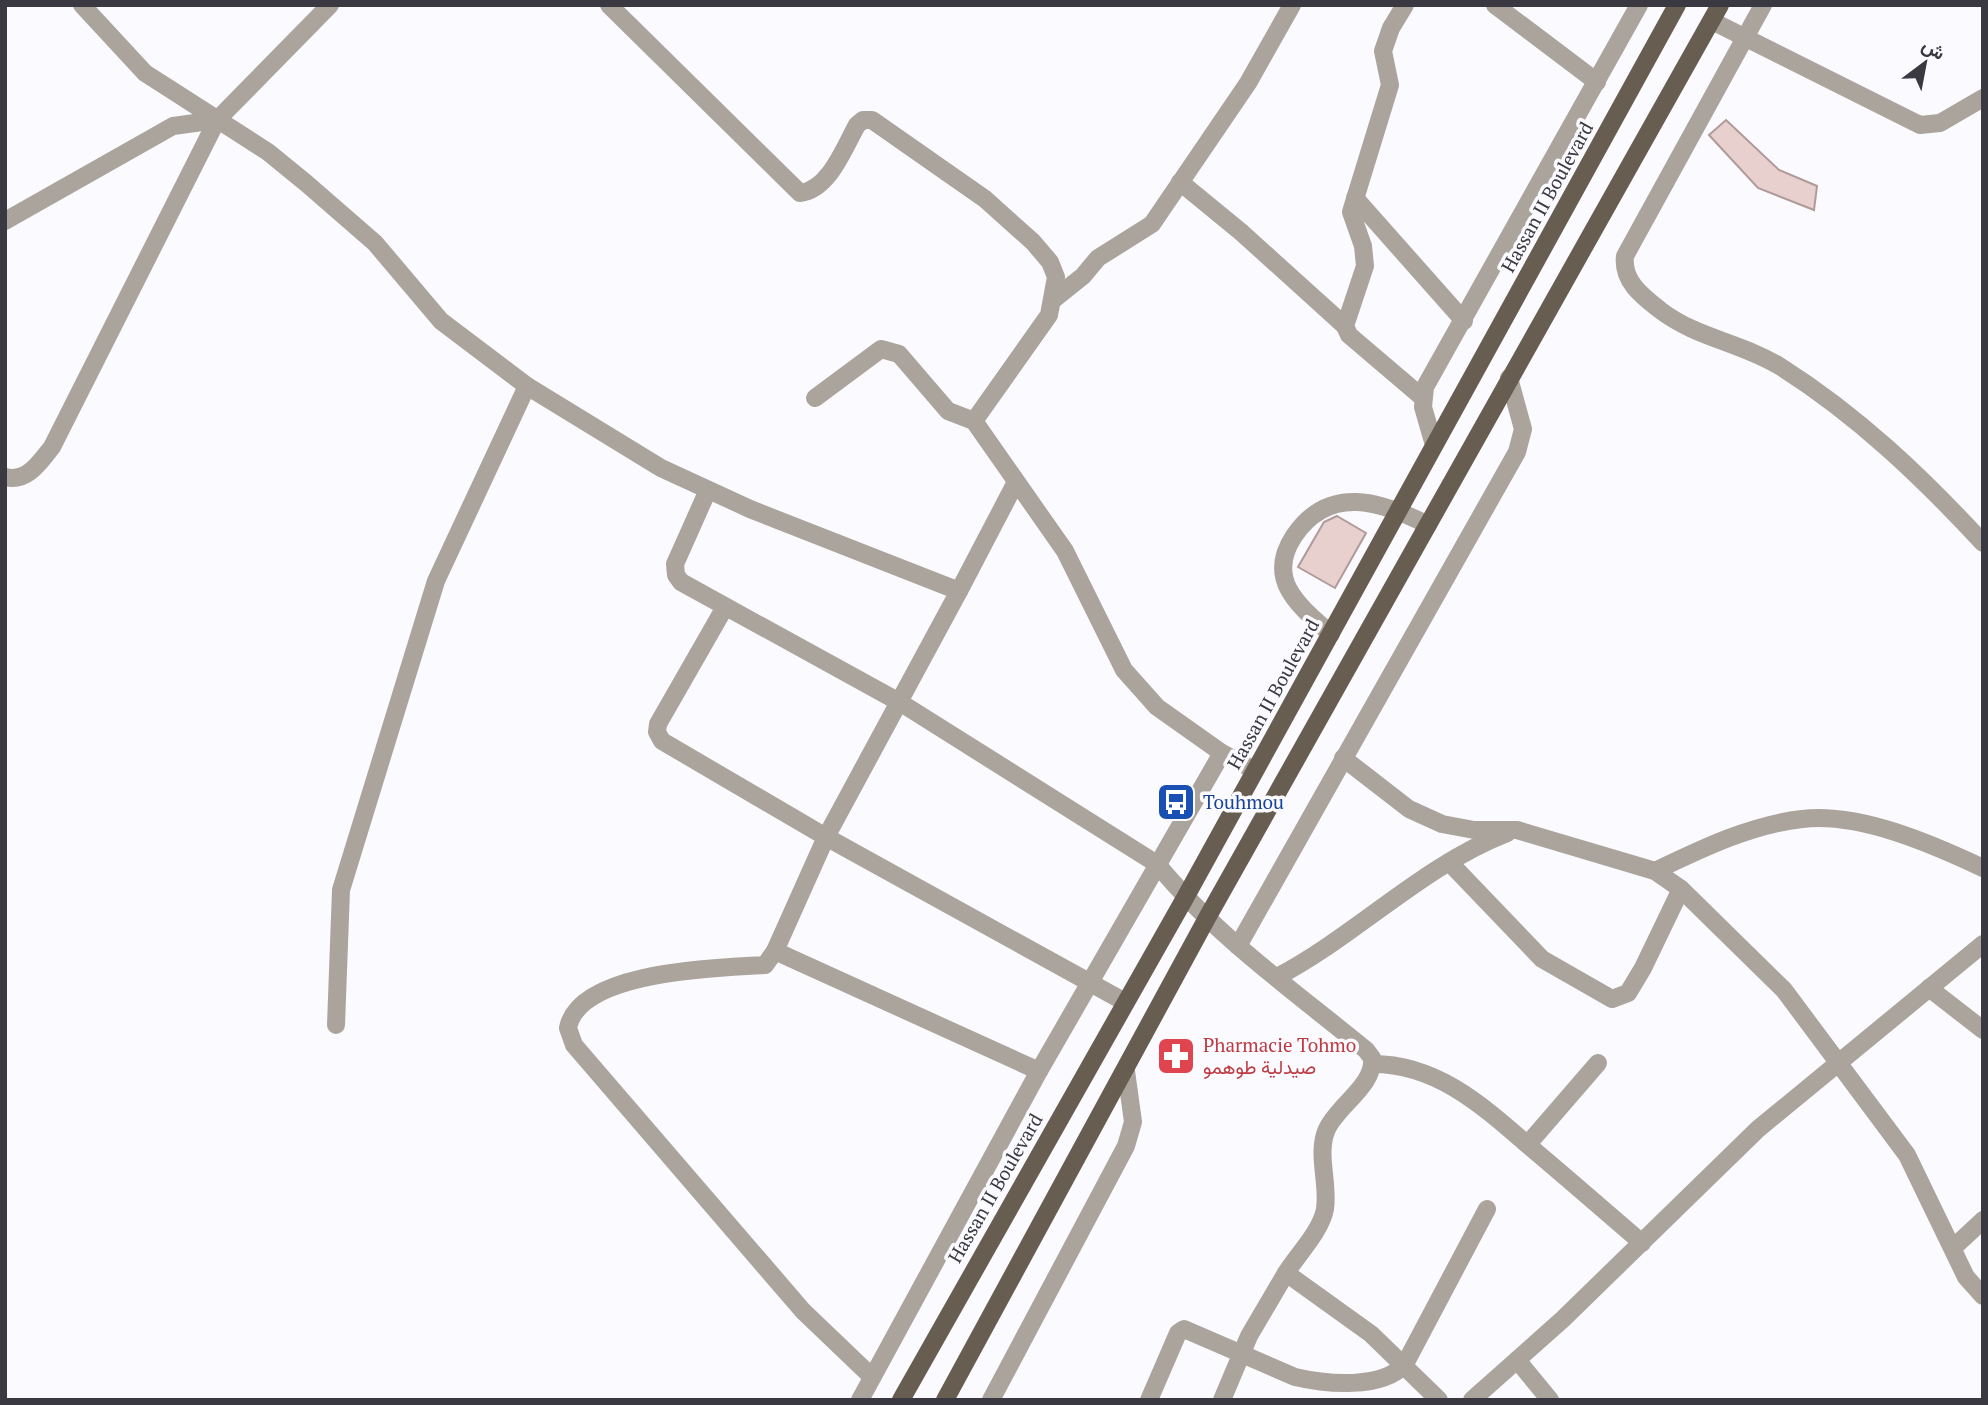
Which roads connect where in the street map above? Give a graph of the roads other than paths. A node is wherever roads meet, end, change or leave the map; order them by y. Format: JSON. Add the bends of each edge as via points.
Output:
{"nodes":[{"id":1,"x":82,"y":5,"type":"edge"},
{"id":2,"x":330,"y":5,"type":"edge"},
{"id":3,"x":609,"y":5,"type":"edge"},
{"id":4,"x":1292,"y":5,"type":"edge"},
{"id":5,"x":1405,"y":5,"type":"edge"},
{"id":6,"x":1639,"y":5,"type":"edge"},
{"id":7,"x":1677,"y":5,"type":"edge"},
{"id":8,"x":1763,"y":5,"type":"edge"},
{"id":9,"x":1504,"y":8,"type":"edge"},
{"id":10,"x":1716,"y":13,"type":"edge"},
{"id":11,"x":1745,"y":37,"type":"junction"},
{"id":12,"x":1597,"y":82,"type":"junction"},
{"id":13,"x":1983,"y":99,"type":"edge"},
{"id":14,"x":217,"y":120,"type":"junction"},
{"id":15,"x":1180,"y":182,"type":"junction"},
{"id":16,"x":1355,"y":198,"type":"junction"},
{"id":17,"x":5,"y":221,"type":"edge"},
{"id":18,"x":1053,"y":300,"type":"junction"},
{"id":19,"x":1464,"y":321,"type":"junction"},
{"id":20,"x":1345,"y":326,"type":"junction"},
{"id":21,"x":1509,"y":378,"type":"junction"},
{"id":22,"x":527,"y":386,"type":"junction"},
{"id":23,"x":815,"y":398,"type":"dead end"},
{"id":24,"x":1423,"y":398,"type":"junction"},
{"id":25,"x":974,"y":421,"type":"junction"},
{"id":26,"x":1434,"y":445,"type":"junction"},
{"id":27,"x":5,"y":477,"type":"edge"},
{"id":28,"x":1016,"y":482,"type":"junction"},
{"id":29,"x":708,"y":490,"type":"junction"},
{"id":30,"x":1399,"y":510,"type":"junction"},
{"id":31,"x":1428,"y":525,"type":"junction"},
{"id":32,"x":1983,"y":543,"type":"edge"},
{"id":33,"x":959,"y":591,"type":"junction"},
{"id":34,"x":726,"y":607,"type":"junction"},
{"id":35,"x":1331,"y":634,"type":"junction"},
{"id":36,"x":901,"y":703,"type":"junction"},
{"id":37,"x":1222,"y":753,"type":"junction"},
{"id":38,"x":1343,"y":758,"type":"junction"},
{"id":39,"x":1254,"y":770,"type":"junction"},
{"id":40,"x":1517,"y":831,"type":"junction"},
{"id":41,"x":826,"y":837,"type":"junction"},
{"id":42,"x":1449,"y":862,"type":"junction"},
{"id":43,"x":1157,"y":864,"type":"junction"},
{"id":44,"x":1983,"y":868,"type":"edge"},
{"id":45,"x":1655,"y":871,"type":"junction"},
{"id":46,"x":1681,"y":889,"type":"junction"},
{"id":47,"x":1185,"y":898,"type":"junction"},
{"id":48,"x":1207,"y":918,"type":"junction"},
{"id":49,"x":1983,"y":944,"type":"edge"},
{"id":50,"x":1238,"y":946,"type":"junction"},
{"id":51,"x":775,"y":951,"type":"junction"},
{"id":52,"x":1277,"y":977,"type":"junction"},
{"id":53,"x":1089,"y":983,"type":"junction"},
{"id":54,"x":1929,"y":988,"type":"junction"},
{"id":55,"x":1125,"y":1002,"type":"junction"},
{"id":56,"x":336,"y":1024,"type":"dead end"},
{"id":57,"x":1983,"y":1030,"type":"edge"},
{"id":58,"x":1598,"y":1063,"type":"dead end"},
{"id":59,"x":1838,"y":1063,"type":"junction"},
{"id":60,"x":1373,"y":1064,"type":"junction"},
{"id":61,"x":1039,"y":1071,"type":"junction"},
{"id":62,"x":1126,"y":1071,"type":"junction"},
{"id":63,"x":1528,"y":1144,"type":"junction"},
{"id":64,"x":1487,"y":1209,"type":"dead end"},
{"id":65,"x":1983,"y":1220,"type":"edge"},
{"id":66,"x":1643,"y":1243,"type":"junction"},
{"id":67,"x":1954,"y":1247,"type":"junction"},
{"id":68,"x":1286,"y":1273,"type":"junction"},
{"id":69,"x":1983,"y":1296,"type":"edge"},
{"id":70,"x":1242,"y":1353,"type":"junction"},
{"id":71,"x":1517,"y":1360,"type":"junction"},
{"id":72,"x":1405,"y":1364,"type":"junction"},
{"id":73,"x":873,"y":1377,"type":"junction"},
{"id":74,"x":860,"y":1400,"type":"edge"},
{"id":75,"x":901,"y":1400,"type":"edge"},
{"id":76,"x":945,"y":1400,"type":"edge"},
{"id":77,"x":991,"y":1400,"type":"edge"},
{"id":78,"x":1149,"y":1400,"type":"edge"},
{"id":79,"x":1222,"y":1400,"type":"edge"},
{"id":80,"x":1439,"y":1400,"type":"edge"},
{"id":81,"x":1472,"y":1400,"type":"edge"},
{"id":82,"x":1550,"y":1400,"type":"edge"}],
"edges":[{"from":1,"to":14,"type":"street","via":[[145,73]]},
{"from":2,"to":14,"type":"street"},
{"from":3,"to":18,"type":"street","via":[[800,193],[812,192],[857,125],[873,120],[985,199],[1033,242],[1056,276]]},
{"from":4,"to":15,"type":"street","via":[[1248,83]]},
{"from":5,"to":16,"type":"street","via":[[1383,51],[1390,85]]},
{"from":6,"to":12,"type":"street"},
{"from":7,"to":26,"type":"main road","name":"Hassan II Boulevard"},
{"from":8,"to":11,"type":"street"},
{"from":9,"to":12,"type":"street"},
{"from":10,"to":11,"type":"street"},
{"from":10,"to":21,"type":"main road"},
{"from":11,"to":13,"type":"street","via":[[1920,125],[1940,123]]},
{"from":11,"to":32,"type":"street","via":[[1625,256],[1627,279],[1681,324],[1781,366],[1869,430]]},
{"from":12,"to":19,"type":"street"},
{"from":14,"to":17,"type":"street","via":[[173,126]]},
{"from":14,"to":22,"type":"street","via":[[306,183],[375,243],[441,321]]},
{"from":14,"to":27,"type":"street","via":[[52,447],[34,469],[23,476]]},
{"from":15,"to":18,"type":"street","via":[[1152,224],[1098,258]]},
{"from":15,"to":20,"type":"street"},
{"from":16,"to":19,"type":"street"},
{"from":16,"to":20,"type":"street","via":[[1351,212],[1365,266]]},
{"from":18,"to":25,"type":"street","via":[[1049,315]]},
{"from":19,"to":24,"type":"street"},
{"from":20,"to":24,"type":"street","via":[[1349,335]]},
{"from":21,"to":31,"type":"main road"},
{"from":21,"to":38,"type":"street","via":[[1523,429],[1517,452]]},
{"from":22,"to":29,"type":"street","via":[[661,468]]},
{"from":22,"to":56,"type":"street","via":[[436,581],[341,890]]},
{"from":23,"to":25,"type":"street","via":[[881,349],[888,349],[899,354],[948,411]]},
{"from":24,"to":26,"type":"street"},
{"from":25,"to":28,"type":"street"},
{"from":26,"to":30,"type":"main road","name":"Hassan II Boulevard"},
{"from":28,"to":33,"type":"street"},
{"from":28,"to":37,"type":"street","via":[[1065,551],[1124,670],[1157,707]]},
{"from":29,"to":33,"type":"street"},
{"from":29,"to":34,"type":"street","via":[[675,564],[676,575]]},
{"from":30,"to":31,"type":"street"},
{"from":30,"to":35,"type":"main road","name":"Hassan II Boulevard"},
{"from":30,"to":35,"type":"street","via":[[1366,503],[1332,504],[1307,518],[1292,540],[1283,558],[1284,582],[1302,609]]},
{"from":31,"to":48,"type":"main road"},
{"from":33,"to":36,"type":"street"},
{"from":34,"to":36,"type":"street"},
{"from":34,"to":41,"type":"street","via":[[657,724],[657,732],[662,741]]},
{"from":35,"to":39,"type":"main road","name":"Hassan II Boulevard"},
{"from":36,"to":41,"type":"street"},
{"from":36,"to":43,"type":"street"},
{"from":37,"to":39,"type":"street"},
{"from":37,"to":43,"type":"street"},
{"from":38,"to":40,"type":"street","via":[[1409,808],[1442,824]]},
{"from":38,"to":50,"type":"street"},
{"from":39,"to":47,"type":"main road","name":"Hassan II Boulevard"},
{"from":40,"to":42,"type":"street"},
{"from":40,"to":45,"type":"street"},
{"from":41,"to":51,"type":"street"},
{"from":41,"to":53,"type":"street"},
{"from":42,"to":46,"type":"street","via":[[1542,959],[1612,999],[1628,993]]},
{"from":42,"to":52,"type":"street"},
{"from":43,"to":47,"type":"street"},
{"from":43,"to":53,"type":"street"},
{"from":44,"to":45,"type":"street","via":[[1895,833],[1848,821],[1803,819],[1735,835]]},
{"from":45,"to":46,"type":"street"},
{"from":46,"to":59,"type":"street","via":[[1784,990]]},
{"from":47,"to":48,"type":"street"},
{"from":47,"to":55,"type":"main road","name":"Hassan II Boulevard"},
{"from":48,"to":50,"type":"street"},
{"from":48,"to":62,"type":"main road"},
{"from":49,"to":54,"type":"street"},
{"from":50,"to":52,"type":"street"},
{"from":51,"to":61,"type":"street"},
{"from":51,"to":73,"type":"street","via":[[765,965],[670,971],[617,985],[577,1007],[568,1027],[574,1045],[803,1311]]},
{"from":52,"to":60,"type":"street","via":[[1366,1050]]},
{"from":53,"to":55,"type":"street"},
{"from":53,"to":61,"type":"street"},
{"from":54,"to":57,"type":"street"},
{"from":54,"to":59,"type":"street"},
{"from":55,"to":75,"type":"main road","name":"Hassan II Boulevard"},
{"from":58,"to":63,"type":"street"},
{"from":59,"to":66,"type":"street","via":[[1758,1129]]},
{"from":59,"to":67,"type":"street","via":[[1907,1154]]},
{"from":60,"to":63,"type":"street","via":[[1397,1064],[1446,1082]]},
{"from":60,"to":68,"type":"street","via":[[1370,1075],[1325,1132],[1325,1209]]},
{"from":61,"to":73,"type":"street"},
{"from":62,"to":76,"type":"main road"},
{"from":62,"to":77,"type":"street","via":[[1133,1122],[1126,1146]]},
{"from":63,"to":66,"type":"street"},
{"from":64,"to":72,"type":"street"},
{"from":65,"to":67,"type":"street"},
{"from":66,"to":71,"type":"street"},
{"from":67,"to":69,"type":"street","via":[[1966,1276]]},
{"from":68,"to":70,"type":"street"},
{"from":68,"to":72,"type":"street"},
{"from":70,"to":72,"type":"street","via":[[1313,1381],[1384,1377]]},
{"from":70,"to":78,"type":"street","via":[[1184,1329],[1178,1333]]},
{"from":70,"to":79,"type":"street"},
{"from":71,"to":81,"type":"street"},
{"from":71,"to":82,"type":"street"},
{"from":72,"to":80,"type":"street"},
{"from":73,"to":74,"type":"street"}]}
